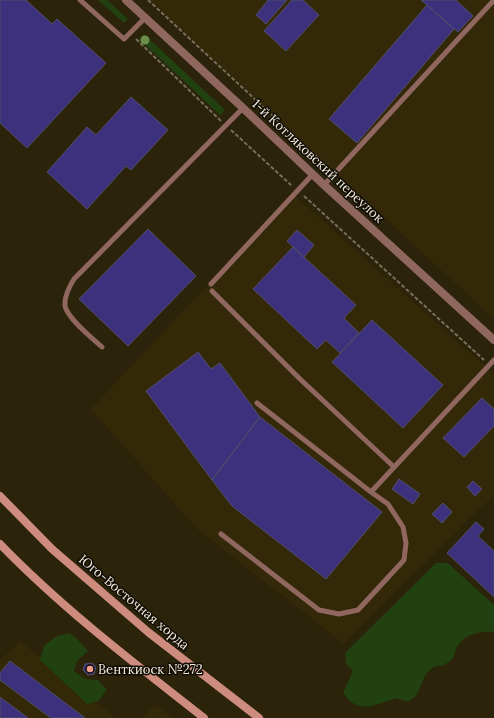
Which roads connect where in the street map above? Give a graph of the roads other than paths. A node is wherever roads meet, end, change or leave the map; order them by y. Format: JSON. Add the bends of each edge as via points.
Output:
{"nodes":[{"id":1,"x":80,"y":0,"type":"edge"},
{"id":2,"x":126,"y":0,"type":"edge"},
{"id":3,"x":494,"y":0,"type":"edge"},
{"id":4,"x":145,"y":18,"type":"junction"},
{"id":5,"x":243,"y":108,"type":"junction"},
{"id":6,"x":313,"y":174,"type":"junction"},
{"id":7,"x":324,"y":185,"type":"junction"},
{"id":8,"x":211,"y":284,"type":"dead end"},
{"id":9,"x":212,"y":291,"type":"dead end"},
{"id":10,"x":494,"y":340,"type":"edge"},
{"id":11,"x":102,"y":347,"type":"dead end"},
{"id":12,"x":494,"y":360,"type":"edge"},
{"id":13,"x":256,"y":403,"type":"dead end"},
{"id":14,"x":394,"y":467,"type":"junction"},
{"id":15,"x":372,"y":492,"type":"junction"},
{"id":16,"x":0,"y":496,"type":"edge"},
{"id":17,"x":221,"y":534,"type":"dead end"},
{"id":18,"x":0,"y":544,"type":"edge"},
{"id":19,"x":204,"y":718,"type":"edge"},
{"id":20,"x":259,"y":718,"type":"edge"}],
"edges":[{"from":1,"to":4,"type":"lane","via":[[124,39]]},
{"from":2,"to":4,"type":"street","name":"1-й Котляковский переулок"},
{"from":3,"to":7,"type":"lane"},
{"from":4,"to":5,"type":"street","name":"1-й Котляковский переулок"},
{"from":5,"to":6,"type":"street","name":"1-й Котляковский переулок"},
{"from":5,"to":11,"type":"lane","via":[[74,279],[66,292],[66,306],[70,316]]},
{"from":6,"to":7,"type":"street","name":"1-й Котляковский переулок"},
{"from":6,"to":8,"type":"lane"},
{"from":7,"to":10,"type":"street","name":"1-й Котляковский переулок"},
{"from":9,"to":14,"type":"lane","via":[[300,379]]},
{"from":12,"to":14,"type":"lane"},
{"from":13,"to":15,"type":"lane"},
{"from":14,"to":15,"type":"lane"},
{"from":15,"to":17,"type":"lane","via":[[388,504],[403,527],[406,543],[404,560],[358,610],[339,614],[319,610]]},
{"from":16,"to":20,"type":"main road","name":"Юго-Восточная хорда","via":[[52,549],[142,627]]},
{"from":18,"to":19,"type":"main road","via":[[27,572],[124,656]]}]}
